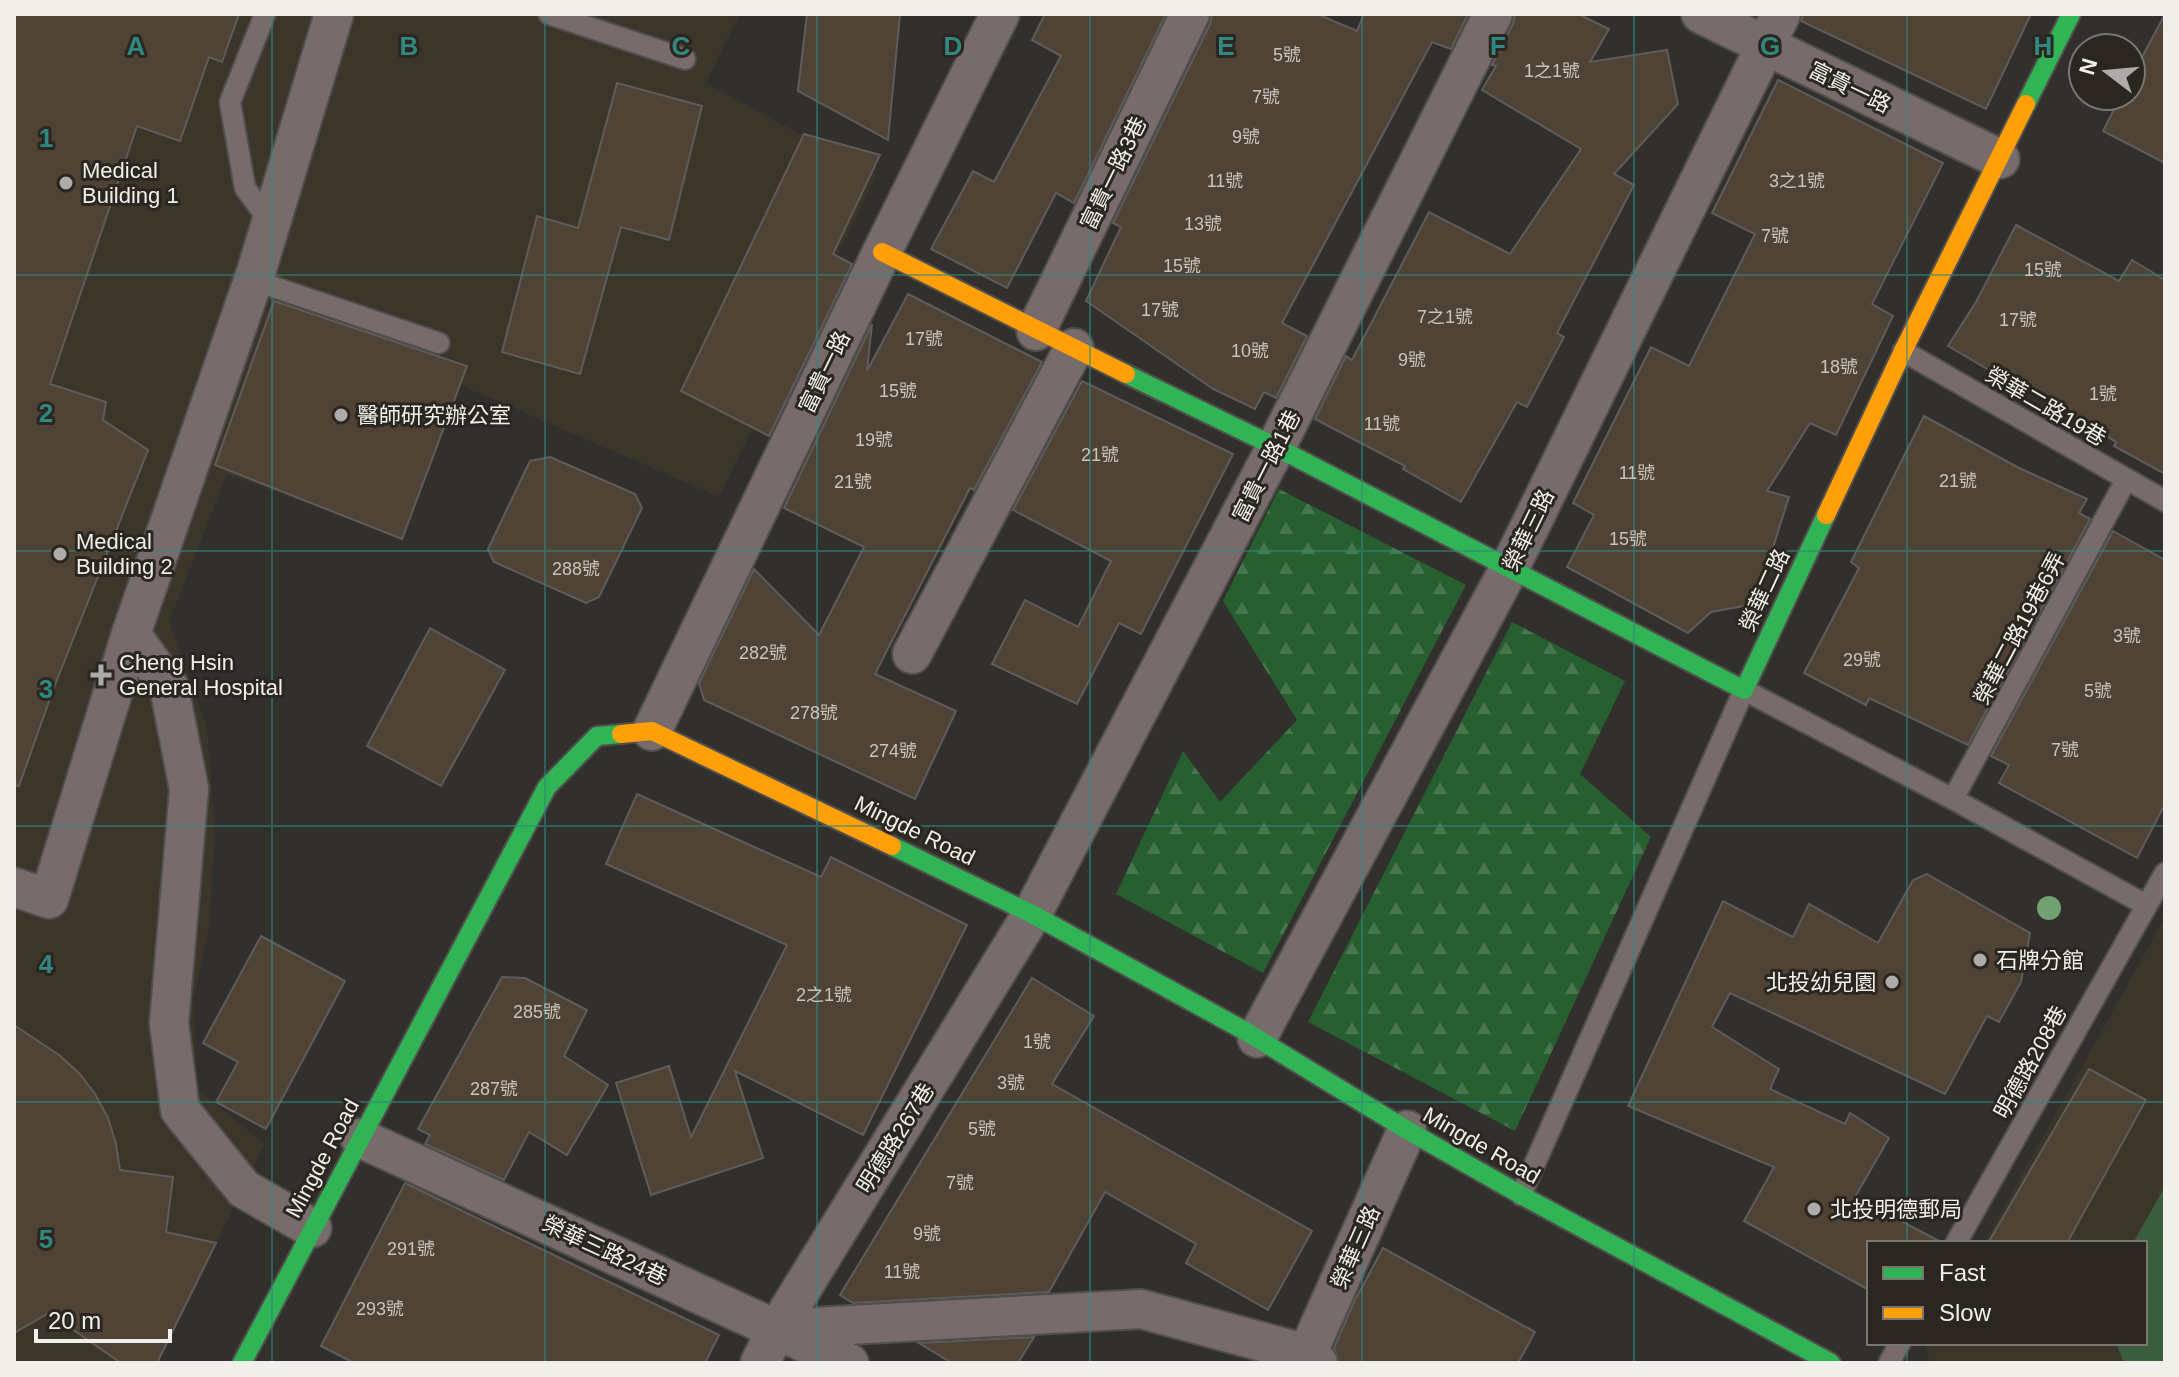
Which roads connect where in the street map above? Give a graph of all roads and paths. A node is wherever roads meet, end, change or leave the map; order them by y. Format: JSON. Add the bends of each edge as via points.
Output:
{"nodes":[{"id":1,"x":265,"y":14,"type":"edge"},
{"id":2,"x":334,"y":14,"type":"edge"},
{"id":3,"x":549,"y":14,"type":"edge"},
{"id":4,"x":1000,"y":14,"type":"edge"},
{"id":5,"x":1190,"y":14,"type":"edge"},
{"id":6,"x":1493,"y":14,"type":"edge"},
{"id":7,"x":1701,"y":14,"type":"edge"},
{"id":8,"x":2071,"y":14,"type":"edge"},
{"id":9,"x":1774,"y":30,"type":"edge"},
{"id":10,"x":685,"y":59,"type":"dead end"},
{"id":11,"x":2000,"y":159,"type":"junction"},
{"id":12,"x":270,"y":222,"type":"junction"},
{"id":13,"x":882,"y":252,"type":"junction"},
{"id":14,"x":253,"y":280,"type":"junction"},
{"id":15,"x":1036,"y":331,"type":"junction"},
{"id":16,"x":439,"y":343,"type":"dead end"},
{"id":17,"x":1074,"y":348,"type":"junction"},
{"id":18,"x":1903,"y":351,"type":"junction"},
{"id":19,"x":1276,"y":447,"type":"junction"},
{"id":20,"x":2126,"y":480,"type":"junction"},
{"id":21,"x":2165,"y":501,"type":"edge"},
{"id":22,"x":1510,"y":567,"type":"junction"},
{"id":23,"x":131,"y":634,"type":"junction"},
{"id":24,"x":912,"y":654,"type":"dead end"},
{"id":25,"x":1744,"y":690,"type":"junction"},
{"id":26,"x":652,"y":731,"type":"junction"},
{"id":27,"x":1953,"y":799,"type":"junction"},
{"id":28,"x":2165,"y":873,"type":"edge"},
{"id":29,"x":14,"y":887,"type":"edge"},
{"id":30,"x":2146,"y":905,"type":"junction"},
{"id":31,"x":1032,"y":914,"type":"junction"},
{"id":32,"x":1257,"y":1038,"type":"junction"},
{"id":33,"x":1407,"y":1130,"type":"junction"},
{"id":34,"x":360,"y":1138,"type":"junction"},
{"id":35,"x":1521,"y":1195,"type":"junction"},
{"id":36,"x":312,"y":1228,"type":"junction"},
{"id":37,"x":1957,"y":1241,"type":"edge"},
{"id":38,"x":777,"y":1329,"type":"junction"},
{"id":39,"x":1899,"y":1345,"type":"edge"},
{"id":40,"x":1309,"y":1360,"type":"edge"},
{"id":41,"x":242,"y":1363,"type":"edge"},
{"id":42,"x":760,"y":1363,"type":"edge"},
{"id":43,"x":849,"y":1363,"type":"edge"},
{"id":44,"x":1831,"y":1363,"type":"edge"},
{"id":45,"x":1889,"y":1363,"type":"edge"}],
"edges":[{"from":1,"to":12,"type":"lane","via":[[230,102],[245,188]]},
{"from":2,"to":12,"type":"street"},
{"from":3,"to":10,"type":"lane"},
{"from":4,"to":13,"type":"street","name":"富貴一路"},
{"from":5,"to":15,"type":"street","name":"富貴一路3巷"},
{"from":6,"to":19,"type":"street","name":"富貴一路1巷"},
{"from":7,"to":9,"type":"street","name":"富貴一路"},
{"from":8,"to":11,"type":"street","name":"榮華二路"},
{"from":9,"to":11,"type":"street","name":"富貴一路"},
{"from":9,"to":22,"type":"street","name":"榮華三路"},
{"from":11,"to":18,"type":"street","name":"榮華二路"},
{"from":12,"to":14,"type":"street"},
{"from":13,"to":15,"type":"street"},
{"from":13,"to":26,"type":"street","name":"富貴一路"},
{"from":14,"to":16,"type":"lane"},
{"from":14,"to":23,"type":"street"},
{"from":15,"to":17,"type":"street"},
{"from":17,"to":19,"type":"street"},
{"from":17,"to":24,"type":"street"},
{"from":18,"to":20,"type":"lane","name":"榮華二路19巷"},
{"from":18,"to":25,"type":"street","name":"榮華二路"},
{"from":19,"to":22,"type":"street"},
{"from":19,"to":31,"type":"street","name":"富貴一路1巷"},
{"from":20,"to":21,"type":"lane","name":"榮華二路19巷"},
{"from":20,"to":27,"type":"lane","name":"榮華二路19巷6弄"},
{"from":22,"to":25,"type":"street"},
{"from":22,"to":32,"type":"street","name":"榮華三路"},
{"from":23,"to":29,"type":"street","via":[[49,899]]},
{"from":23,"to":36,"type":"street","via":[[169,687],[189,789],[169,1023],[180,1110],[244,1189]]},
{"from":25,"to":27,"type":"lane"},
{"from":25,"to":35,"type":"lane","name":"榮華二路"},
{"from":26,"to":31,"type":"street","name":"Mingde Road"},
{"from":26,"to":34,"type":"street","name":"Mingde Road","via":[[597,736],[547,787]]},
{"from":27,"to":30,"type":"lane"},
{"from":28,"to":30,"type":"lane","name":"明德路208巷"},
{"from":30,"to":37,"type":"lane","name":"明德路208巷"},
{"from":31,"to":32,"type":"street","name":"Mingde Road"},
{"from":31,"to":38,"type":"street","name":"明德路267巷"},
{"from":32,"to":33,"type":"street","name":"Mingde Road"},
{"from":33,"to":35,"type":"street","name":"Mingde Road"},
{"from":33,"to":40,"type":"street","name":"榮華三路"},
{"from":34,"to":36,"type":"street","name":"Mingde Road"},
{"from":34,"to":38,"type":"street","name":"榮華三路24巷"},
{"from":35,"to":44,"type":"street","name":"Mingde Road"},
{"from":36,"to":41,"type":"street","name":"Mingde Road"},
{"from":38,"to":40,"type":"street","via":[[1141,1309]]},
{"from":38,"to":42,"type":"street","name":"明德路267巷"},
{"from":38,"to":43,"type":"street","name":"榮華三路24巷"},
{"from":39,"to":45,"type":"lane"}]}
